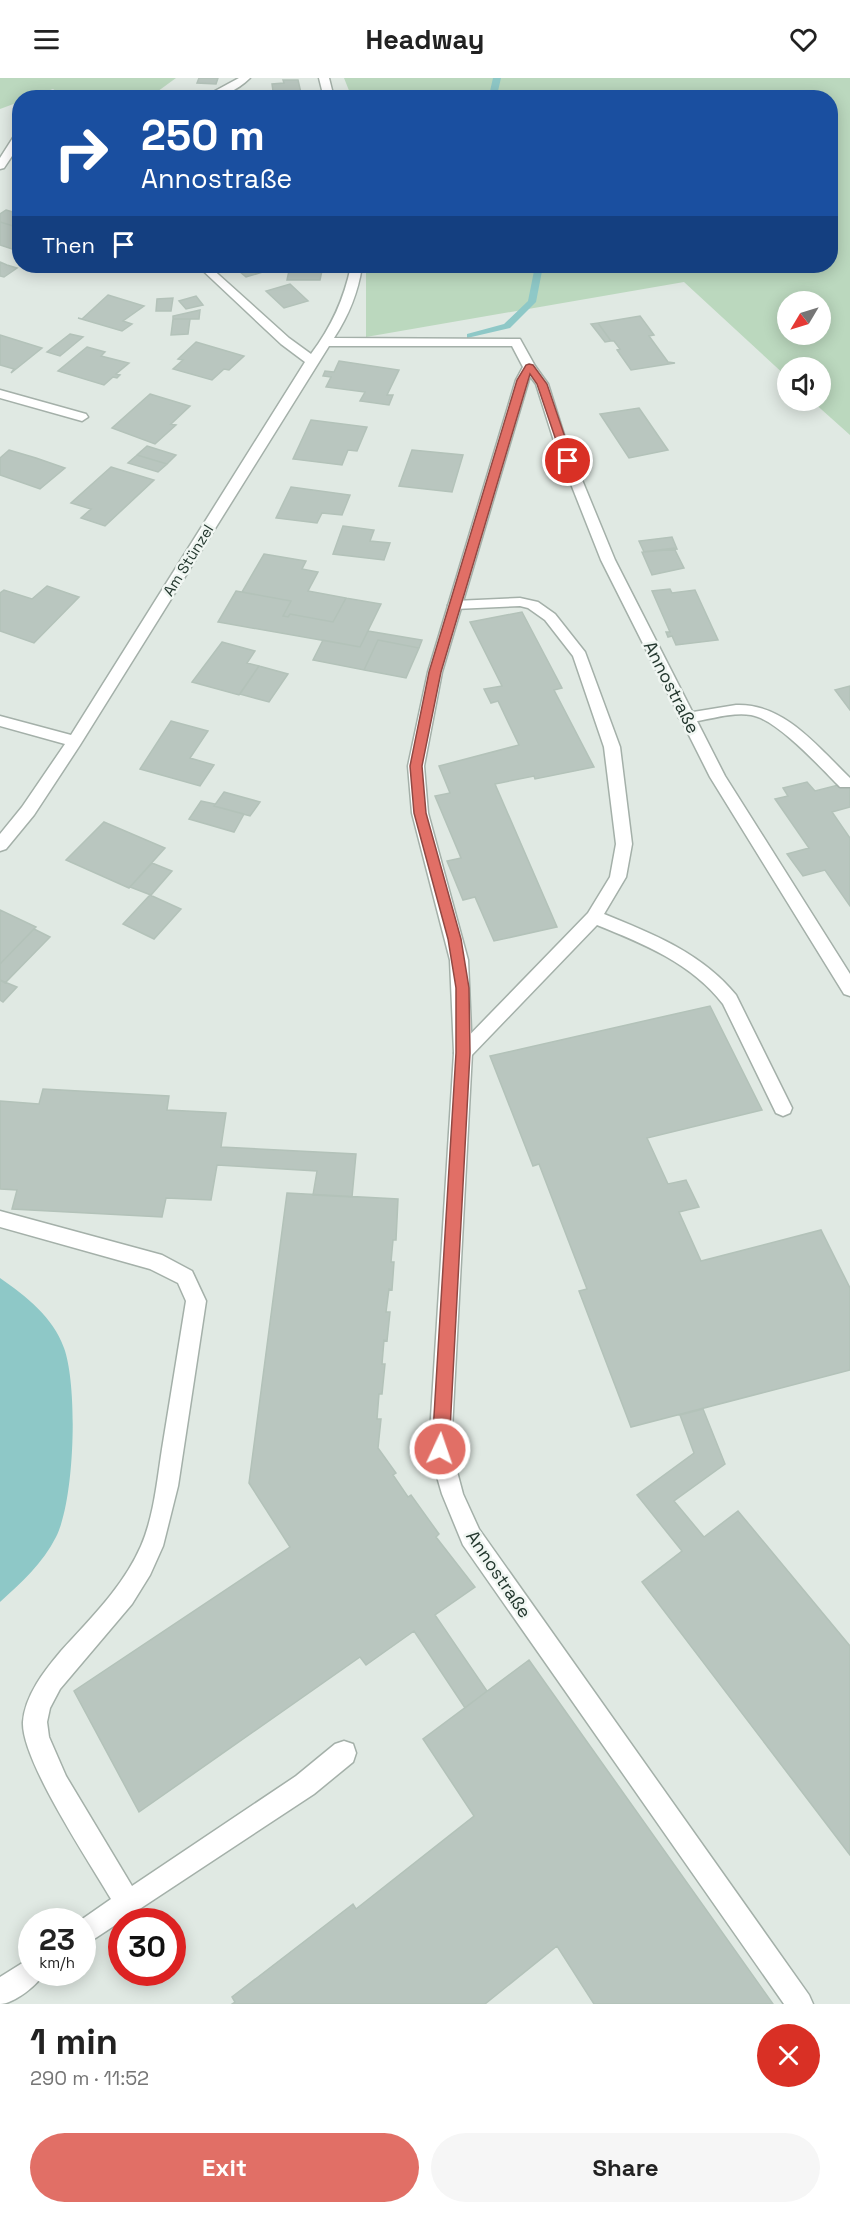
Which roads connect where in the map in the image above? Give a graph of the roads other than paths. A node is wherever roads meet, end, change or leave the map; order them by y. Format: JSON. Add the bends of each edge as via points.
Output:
{"nodes":[{"id":1,"x":245,"y":78,"type":"edge"},
{"id":2,"x":224,"y":90,"type":"edge"},
{"id":3,"x":12,"y":147,"type":"edge"},
{"id":4,"x":0,"y":166,"type":"edge"},
{"id":5,"x":211,"y":273,"type":"edge"},
{"id":6,"x":355,"y":273,"type":"edge"},
{"id":7,"x":326,"y":342,"type":"junction"},
{"id":8,"x":312,"y":361,"type":"junction"},
{"id":9,"x":527,"y":362,"type":"junction"},
{"id":10,"x":0,"y":394,"type":"edge"},
{"id":11,"x":82,"y":417,"type":"dead end"},
{"id":12,"x":455,"y":605,"type":"junction"},
{"id":13,"x":687,"y":718,"type":"junction"},
{"id":14,"x":0,"y":721,"type":"edge"},
{"id":15,"x":75,"y":741,"type":"junction"},
{"id":16,"x":846,"y":783,"type":"dead end"},
{"id":17,"x":0,"y":845,"type":"edge"},
{"id":18,"x":594,"y":917,"type":"junction"},
{"id":19,"x":850,"y":989,"type":"edge"},
{"id":20,"x":463,"y":1053,"type":"junction"},
{"id":21,"x":783,"y":1108,"type":"dead end"},
{"id":22,"x":0,"y":1219,"type":"edge"},
{"id":23,"x":344,"y":1753,"type":"dead end"},
{"id":24,"x":128,"y":1903,"type":"junction"},
{"id":25,"x":96,"y":1925,"type":"edge"},
{"id":26,"x":18,"y":1980,"type":"edge"},
{"id":27,"x":0,"y":1993,"type":"edge"},
{"id":28,"x":800,"y":2004,"type":"edge"}],
"edges":[{"from":1,"to":2,"type":"street"},
{"from":3,"to":4,"type":"street"},
{"from":5,"to":8,"type":"street"},
{"from":6,"to":7,"type":"street","name":"Am Stünzel","via":[[346,307]]},
{"from":7,"to":8,"type":"street","name":"Am Stünzel"},
{"from":7,"to":9,"type":"street","via":[[516,342]]},
{"from":8,"to":15,"type":"street","name":"Am Stünzel"},
{"from":9,"to":12,"type":"street","name":"Annostraße"},
{"from":9,"to":13,"type":"street","name":"Annostraße","via":[[542,384],[560,441],[608,560]]},
{"from":10,"to":11,"type":"street"},
{"from":12,"to":18,"type":"street","via":[[533,605],[550,616],[580,655],[612,747],[623,825],[623,858],[618,877]]},
{"from":12,"to":20,"type":"street","name":"Annostraße","via":[[435,672],[416,766],[420,813],[459,960]]},
{"from":13,"to":16,"type":"street","via":[[754,710],[785,726]]},
{"from":13,"to":19,"type":"street","name":"Annostraße","via":[[718,777]]},
{"from":14,"to":15,"type":"street"},
{"from":15,"to":17,"type":"street","name":"Am Stünzel"},
{"from":18,"to":20,"type":"street"},
{"from":18,"to":21,"type":"street","via":[[692,963],[719,984]]},
{"from":20,"to":28,"type":"street","name":"Annostraße","via":[[440,1449],[444,1473],[471,1537]]},
{"from":22,"to":24,"type":"street","via":[[155,1261],[185,1277],[196,1301],[167,1488],[151,1547],[136,1578],[105,1622],[46,1691],[34,1723],[37,1741],[50,1769]]},
{"from":23,"to":24,"type":"street","via":[[305,1785]]},
{"from":24,"to":25,"type":"street"},
{"from":26,"to":27,"type":"street"}]}
